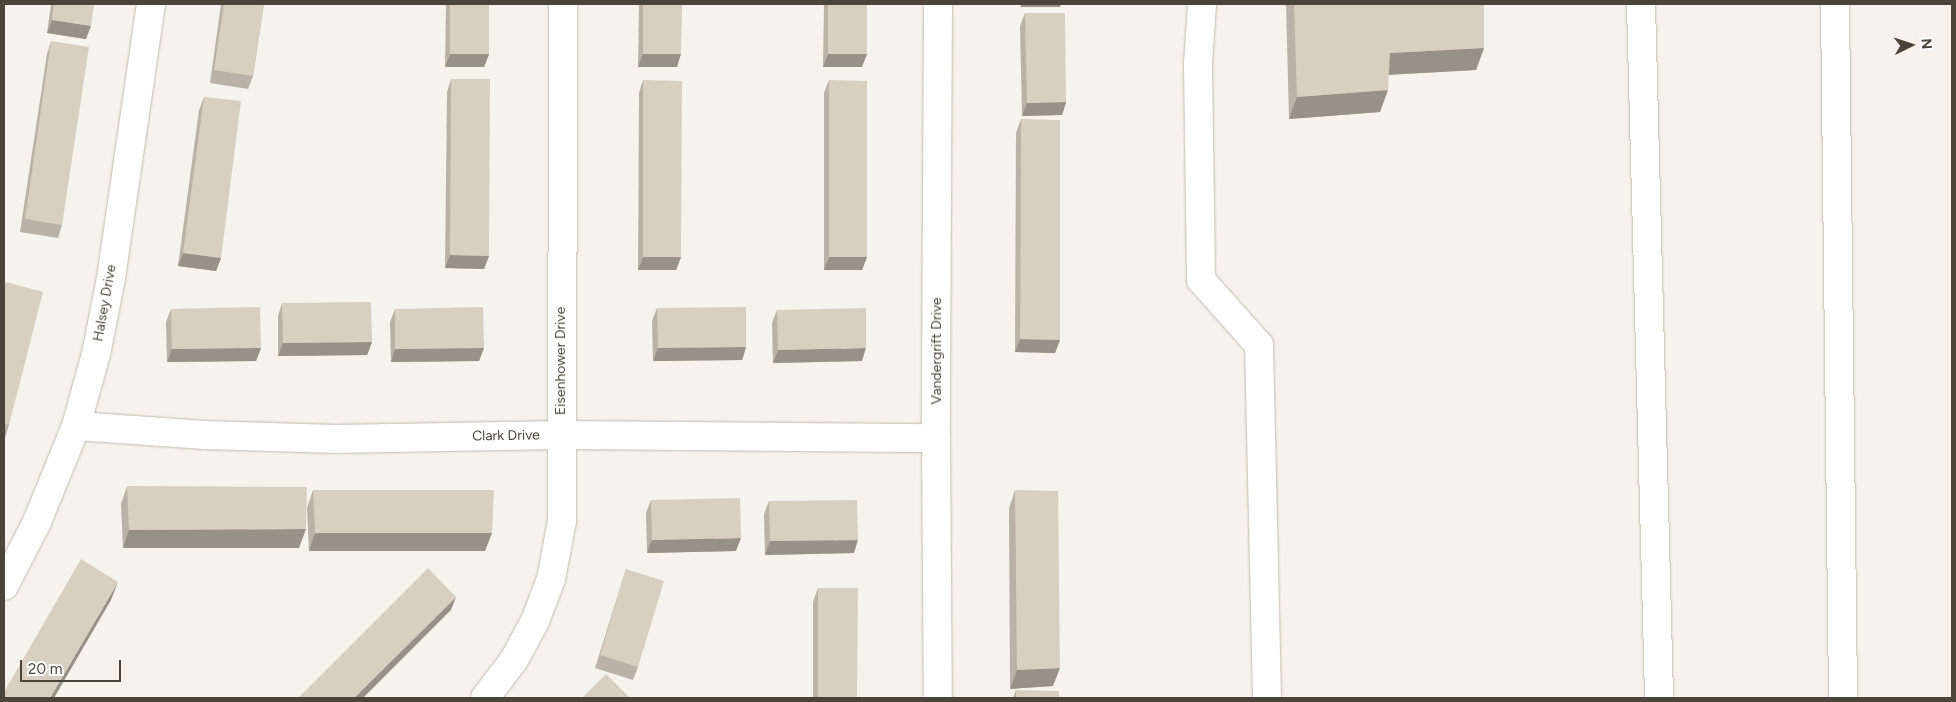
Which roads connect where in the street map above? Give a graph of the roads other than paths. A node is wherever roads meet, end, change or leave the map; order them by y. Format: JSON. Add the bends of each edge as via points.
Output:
{"nodes":[{"id":1,"x":151,"y":4,"type":"edge"},
{"id":2,"x":563,"y":4,"type":"edge"},
{"id":3,"x":938,"y":4,"type":"edge"},
{"id":4,"x":1202,"y":4,"type":"edge"},
{"id":5,"x":1641,"y":4,"type":"edge"},
{"id":6,"x":1835,"y":4,"type":"edge"},
{"id":7,"x":76,"y":426,"type":"junction"},
{"id":8,"x":561,"y":435,"type":"junction"},
{"id":9,"x":936,"y":438,"type":"junction"},
{"id":10,"x":4,"y":586,"type":"edge"},
{"id":11,"x":484,"y":698,"type":"edge"},
{"id":12,"x":938,"y":698,"type":"edge"},
{"id":13,"x":1267,"y":698,"type":"edge"},
{"id":14,"x":1659,"y":698,"type":"edge"},
{"id":15,"x":1843,"y":698,"type":"edge"}],
"edges":[{"from":1,"to":7,"type":"street","name":"Halsey Drive","via":[[111,278],[96,354]]},
{"from":2,"to":8,"type":"street","name":"Eisenhower Drive"},
{"from":3,"to":9,"type":"street","name":"Vandergrift Drive"},
{"from":4,"to":13,"type":"street","via":[[1198,64],[1201,280],[1258,345]]},
{"from":5,"to":14,"type":"street"},
{"from":6,"to":15,"type":"street"},
{"from":7,"to":8,"type":"street","name":"Clark Drive","via":[[205,435],[336,439]]},
{"from":7,"to":10,"type":"street","name":"Halsey Drive","via":[[37,522]]},
{"from":8,"to":9,"type":"street","name":"Clark Drive"},
{"from":8,"to":11,"type":"street","name":"Eisenhower Drive","via":[[562,520],[551,579],[535,621],[514,660]]},
{"from":9,"to":12,"type":"street","name":"Vandergrift Drive"}]}
